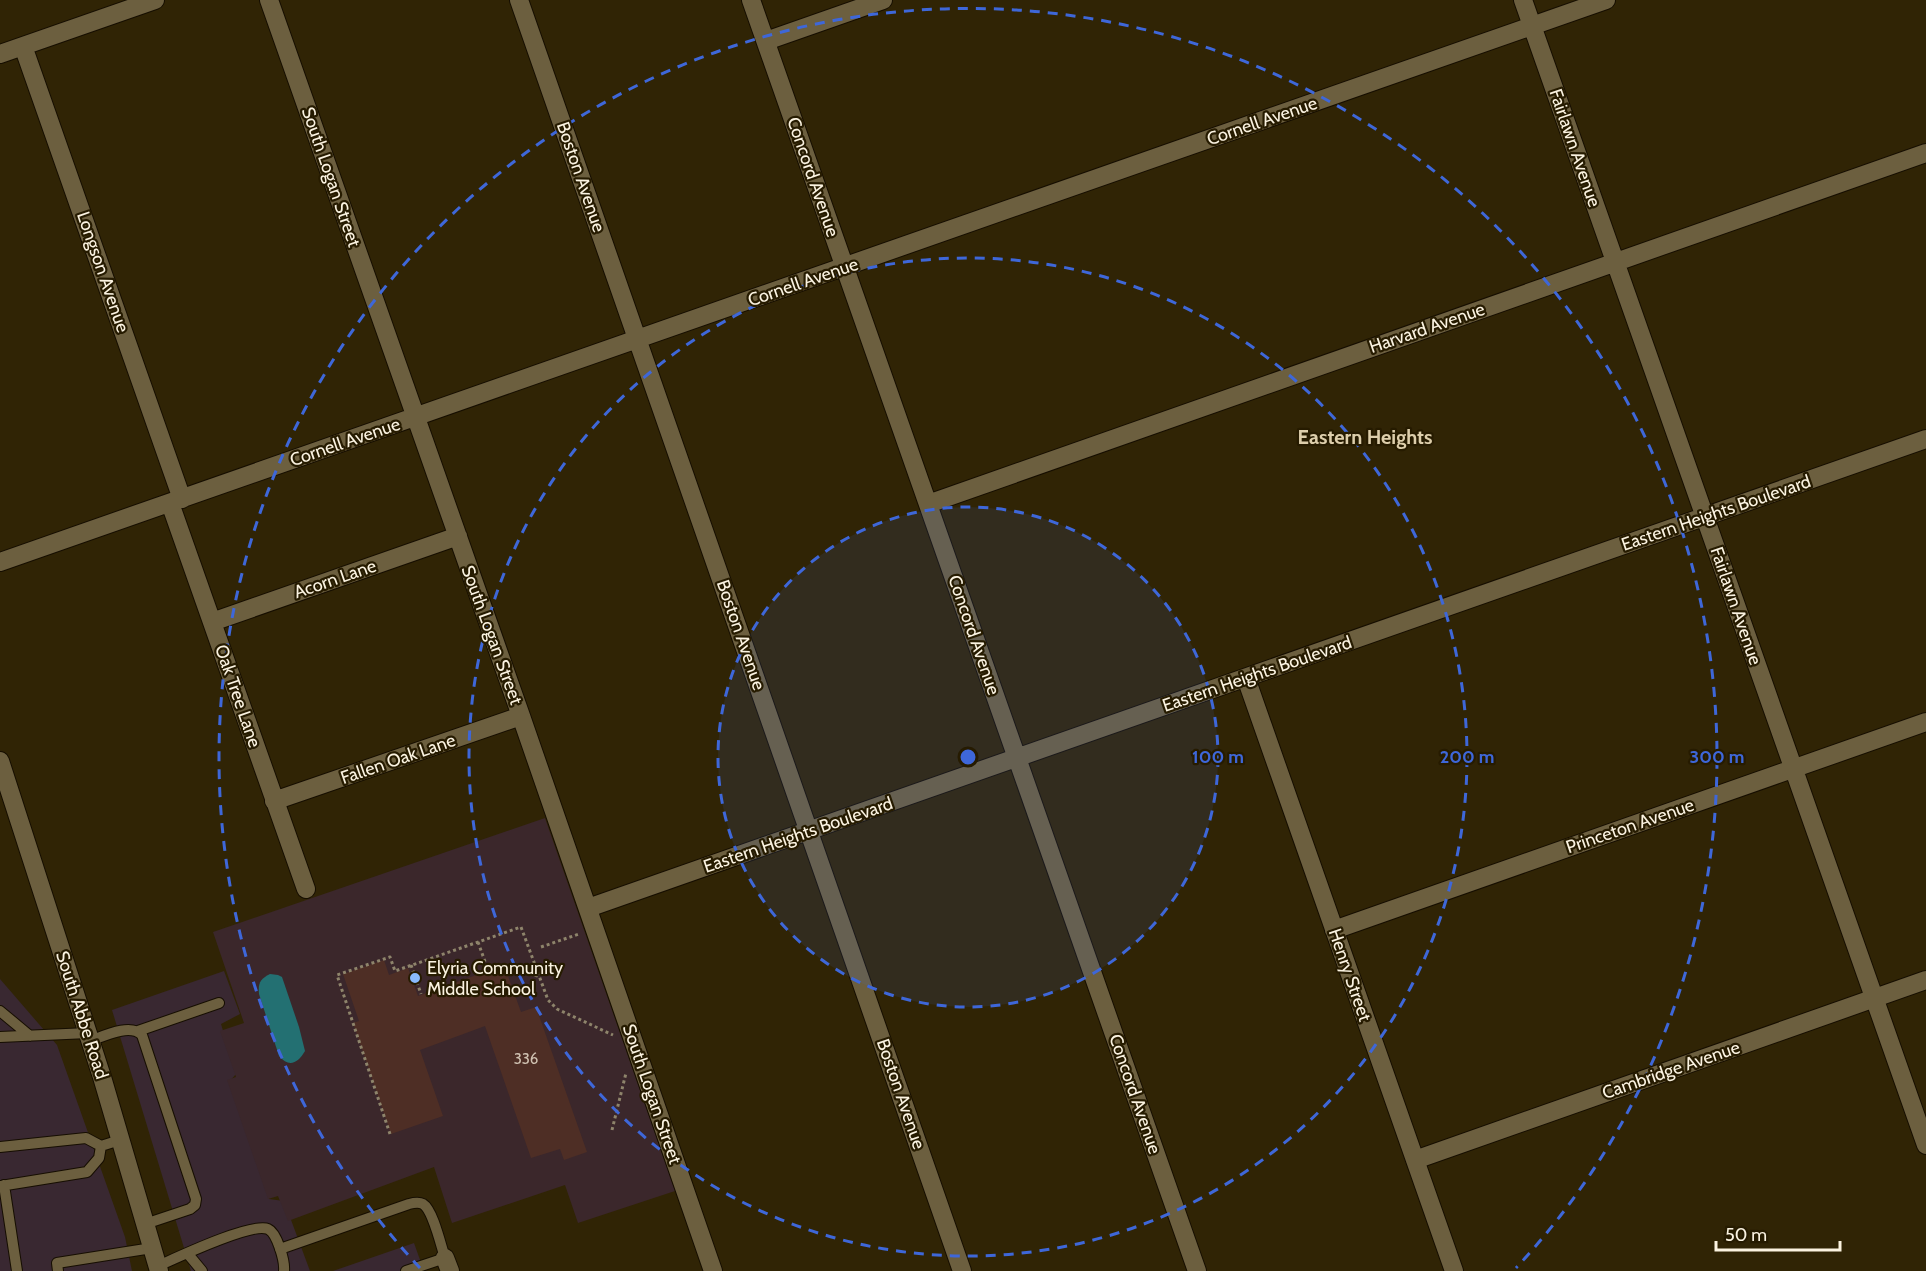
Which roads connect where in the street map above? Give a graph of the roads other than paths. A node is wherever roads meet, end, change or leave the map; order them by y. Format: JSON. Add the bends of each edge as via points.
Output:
{"nodes":[{"id":1,"x":155,"y":0,"type":"edge"},
{"id":2,"x":269,"y":0,"type":"edge"},
{"id":3,"x":519,"y":0,"type":"edge"},
{"id":4,"x":751,"y":0,"type":"edge"},
{"id":5,"x":883,"y":0,"type":"edge"},
{"id":6,"x":1523,"y":0,"type":"edge"},
{"id":7,"x":1606,"y":0,"type":"edge"},
{"id":8,"x":1532,"y":26,"type":"junction"},
{"id":9,"x":766,"y":41,"type":"junction"},
{"id":10,"x":24,"y":46,"type":"junction"},
{"id":11,"x":0,"y":54,"type":"edge"},
{"id":12,"x":1926,"y":153,"type":"edge"},
{"id":13,"x":1615,"y":262,"type":"junction"},
{"id":14,"x":845,"y":267,"type":"junction"},
{"id":15,"x":638,"y":339,"type":"junction"},
{"id":16,"x":416,"y":417,"type":"junction"},
{"id":17,"x":1926,"y":439,"type":"edge"},
{"id":18,"x":176,"y":501,"type":"junction"},
{"id":19,"x":928,"y":504,"type":"junction"},
{"id":20,"x":1705,"y":517,"type":"junction"},
{"id":21,"x":458,"y":536,"type":"junction"},
{"id":22,"x":0,"y":562,"type":"edge"},
{"id":23,"x":212,"y":622,"type":"junction"},
{"id":24,"x":1246,"y":678,"type":"junction"},
{"id":25,"x":521,"y":716,"type":"junction"},
{"id":26,"x":1926,"y":722,"type":"edge"},
{"id":27,"x":1018,"y":758,"type":"junction"},
{"id":28,"x":0,"y":761,"type":"edge"},
{"id":29,"x":1794,"y":769,"type":"junction"},
{"id":30,"x":274,"y":801,"type":"junction"},
{"id":31,"x":809,"y":831,"type":"junction"},
{"id":32,"x":306,"y":889,"type":"dead end"},
{"id":33,"x":588,"y":908,"type":"junction"},
{"id":34,"x":1335,"y":930,"type":"junction"},
{"id":35,"x":1926,"y":980,"type":"edge"},
{"id":36,"x":1874,"y":998,"type":"junction"},
{"id":37,"x":219,"y":1003,"type":"dead end"},
{"id":38,"x":0,"y":1011,"type":"edge"},
{"id":39,"x":138,"y":1031,"type":"junction"},
{"id":40,"x":30,"y":1036,"type":"junction"},
{"id":41,"x":0,"y":1037,"type":"edge"},
{"id":42,"x":89,"y":1037,"type":"junction"},
{"id":43,"x":120,"y":1140,"type":"junction"},
{"id":44,"x":1926,"y":1145,"type":"edge"},
{"id":45,"x":101,"y":1146,"type":"junction"},
{"id":46,"x":0,"y":1147,"type":"edge"},
{"id":47,"x":1415,"y":1160,"type":"junction"},
{"id":48,"x":2,"y":1185,"type":"edge"},
{"id":49,"x":5,"y":1223,"type":"edge"},
{"id":50,"x":145,"y":1224,"type":"junction"},
{"id":51,"x":152,"y":1248,"type":"junction"},
{"id":52,"x":280,"y":1249,"type":"junction"},
{"id":53,"x":188,"y":1254,"type":"junction"},
{"id":54,"x":448,"y":1264,"type":"edge"},
{"id":55,"x":159,"y":1268,"type":"edge"},
{"id":56,"x":17,"y":1271,"type":"edge"},
{"id":57,"x":58,"y":1271,"type":"edge"},
{"id":58,"x":202,"y":1271,"type":"edge"},
{"id":59,"x":285,"y":1271,"type":"edge"},
{"id":60,"x":406,"y":1271,"type":"edge"},
{"id":61,"x":713,"y":1271,"type":"edge"},
{"id":62,"x":962,"y":1271,"type":"edge"},
{"id":63,"x":1197,"y":1271,"type":"edge"},
{"id":64,"x":1454,"y":1271,"type":"edge"}],
"edges":[{"from":1,"to":10,"type":"street"},
{"from":2,"to":16,"type":"street","name":"South Logan Street"},
{"from":3,"to":15,"type":"street","name":"Boston Avenue"},
{"from":4,"to":9,"type":"street","name":"Concord Avenue"},
{"from":5,"to":9,"type":"street"},
{"from":6,"to":8,"type":"street","name":"Fairlawn Avenue"},
{"from":7,"to":8,"type":"street","name":"Cornell Avenue"},
{"from":8,"to":13,"type":"street","name":"Fairlawn Avenue"},
{"from":8,"to":14,"type":"street","name":"Cornell Avenue"},
{"from":9,"to":14,"type":"street","name":"Concord Avenue"},
{"from":10,"to":11,"type":"street"},
{"from":10,"to":18,"type":"street","name":"Longson Avenue"},
{"from":12,"to":13,"type":"street","name":"Harvard Avenue"},
{"from":13,"to":19,"type":"street","name":"Harvard Avenue"},
{"from":13,"to":20,"type":"street","name":"Fairlawn Avenue"},
{"from":14,"to":15,"type":"street","name":"Cornell Avenue"},
{"from":14,"to":19,"type":"street","name":"Concord Avenue"},
{"from":15,"to":16,"type":"street","name":"Cornell Avenue"},
{"from":15,"to":31,"type":"street","name":"Boston Avenue"},
{"from":16,"to":18,"type":"street","name":"Cornell Avenue"},
{"from":16,"to":21,"type":"street","name":"South Logan Street"},
{"from":17,"to":20,"type":"street","name":"Eastern Heights Boulevard"},
{"from":18,"to":22,"type":"street","name":"Cornell Avenue"},
{"from":18,"to":23,"type":"street","name":"Oak Tree Lane"},
{"from":19,"to":27,"type":"street","name":"Concord Avenue"},
{"from":20,"to":24,"type":"street","name":"Eastern Heights Boulevard"},
{"from":20,"to":29,"type":"street","name":"Fairlawn Avenue"},
{"from":21,"to":23,"type":"street","name":"Acorn Lane"},
{"from":21,"to":25,"type":"street","name":"South Logan Street"},
{"from":23,"to":30,"type":"street","name":"Oak Tree Lane"},
{"from":24,"to":27,"type":"street","name":"Eastern Heights Boulevard"},
{"from":24,"to":34,"type":"street","name":"Henry Street"},
{"from":25,"to":30,"type":"street","name":"Fallen Oak Lane"},
{"from":25,"to":33,"type":"street","name":"South Logan Street"},
{"from":26,"to":29,"type":"street","name":"Princeton Avenue"},
{"from":27,"to":31,"type":"street","name":"Eastern Heights Boulevard"},
{"from":27,"to":63,"type":"street","name":"Concord Avenue"},
{"from":28,"to":42,"type":"street","name":"South Abbe Road"},
{"from":29,"to":34,"type":"street","name":"Princeton Avenue"},
{"from":29,"to":36,"type":"street","name":"Fairlawn Avenue"},
{"from":30,"to":32,"type":"street","name":"Oak Tree Lane"},
{"from":31,"to":33,"type":"street","name":"Eastern Heights Boulevard"},
{"from":31,"to":62,"type":"street","name":"Boston Avenue"},
{"from":33,"to":61,"type":"street","name":"South Logan Street"},
{"from":34,"to":47,"type":"street","name":"Henry Street"},
{"from":35,"to":36,"type":"street","name":"Cambridge Avenue"},
{"from":36,"to":44,"type":"street","name":"Fairlawn Avenue"},
{"from":36,"to":47,"type":"street","name":"Cambridge Avenue"},
{"from":37,"to":39,"type":"lane"},
{"from":38,"to":40,"type":"lane"},
{"from":39,"to":42,"type":"lane"},
{"from":39,"to":50,"type":"lane","via":[[196,1199],[190,1209]]},
{"from":40,"to":41,"type":"lane"},
{"from":40,"to":42,"type":"lane"},
{"from":42,"to":43,"type":"street","name":"South Abbe Road"},
{"from":43,"to":45,"type":"lane"},
{"from":43,"to":50,"type":"street","name":"South Abbe Road"},
{"from":45,"to":46,"type":"lane","via":[[86,1138]]},
{"from":45,"to":48,"type":"lane","via":[[99,1158],[87,1172]]},
{"from":47,"to":64,"type":"street","name":"Henry Street"},
{"from":48,"to":49,"type":"lane"},
{"from":49,"to":56,"type":"lane"},
{"from":50,"to":51,"type":"street","name":"South Abbe Road"},
{"from":51,"to":55,"type":"street","name":"South Abbe Road"},
{"from":51,"to":57,"type":"lane","via":[[57,1263]]},
{"from":52,"to":53,"type":"lane","via":[[275,1235],[258,1228]]},
{"from":52,"to":54,"type":"lane","via":[[417,1203],[429,1211]]},
{"from":52,"to":59,"type":"lane"},
{"from":53,"to":55,"type":"lane"},
{"from":53,"to":58,"type":"lane"},
{"from":54,"to":60,"type":"lane"}]}
